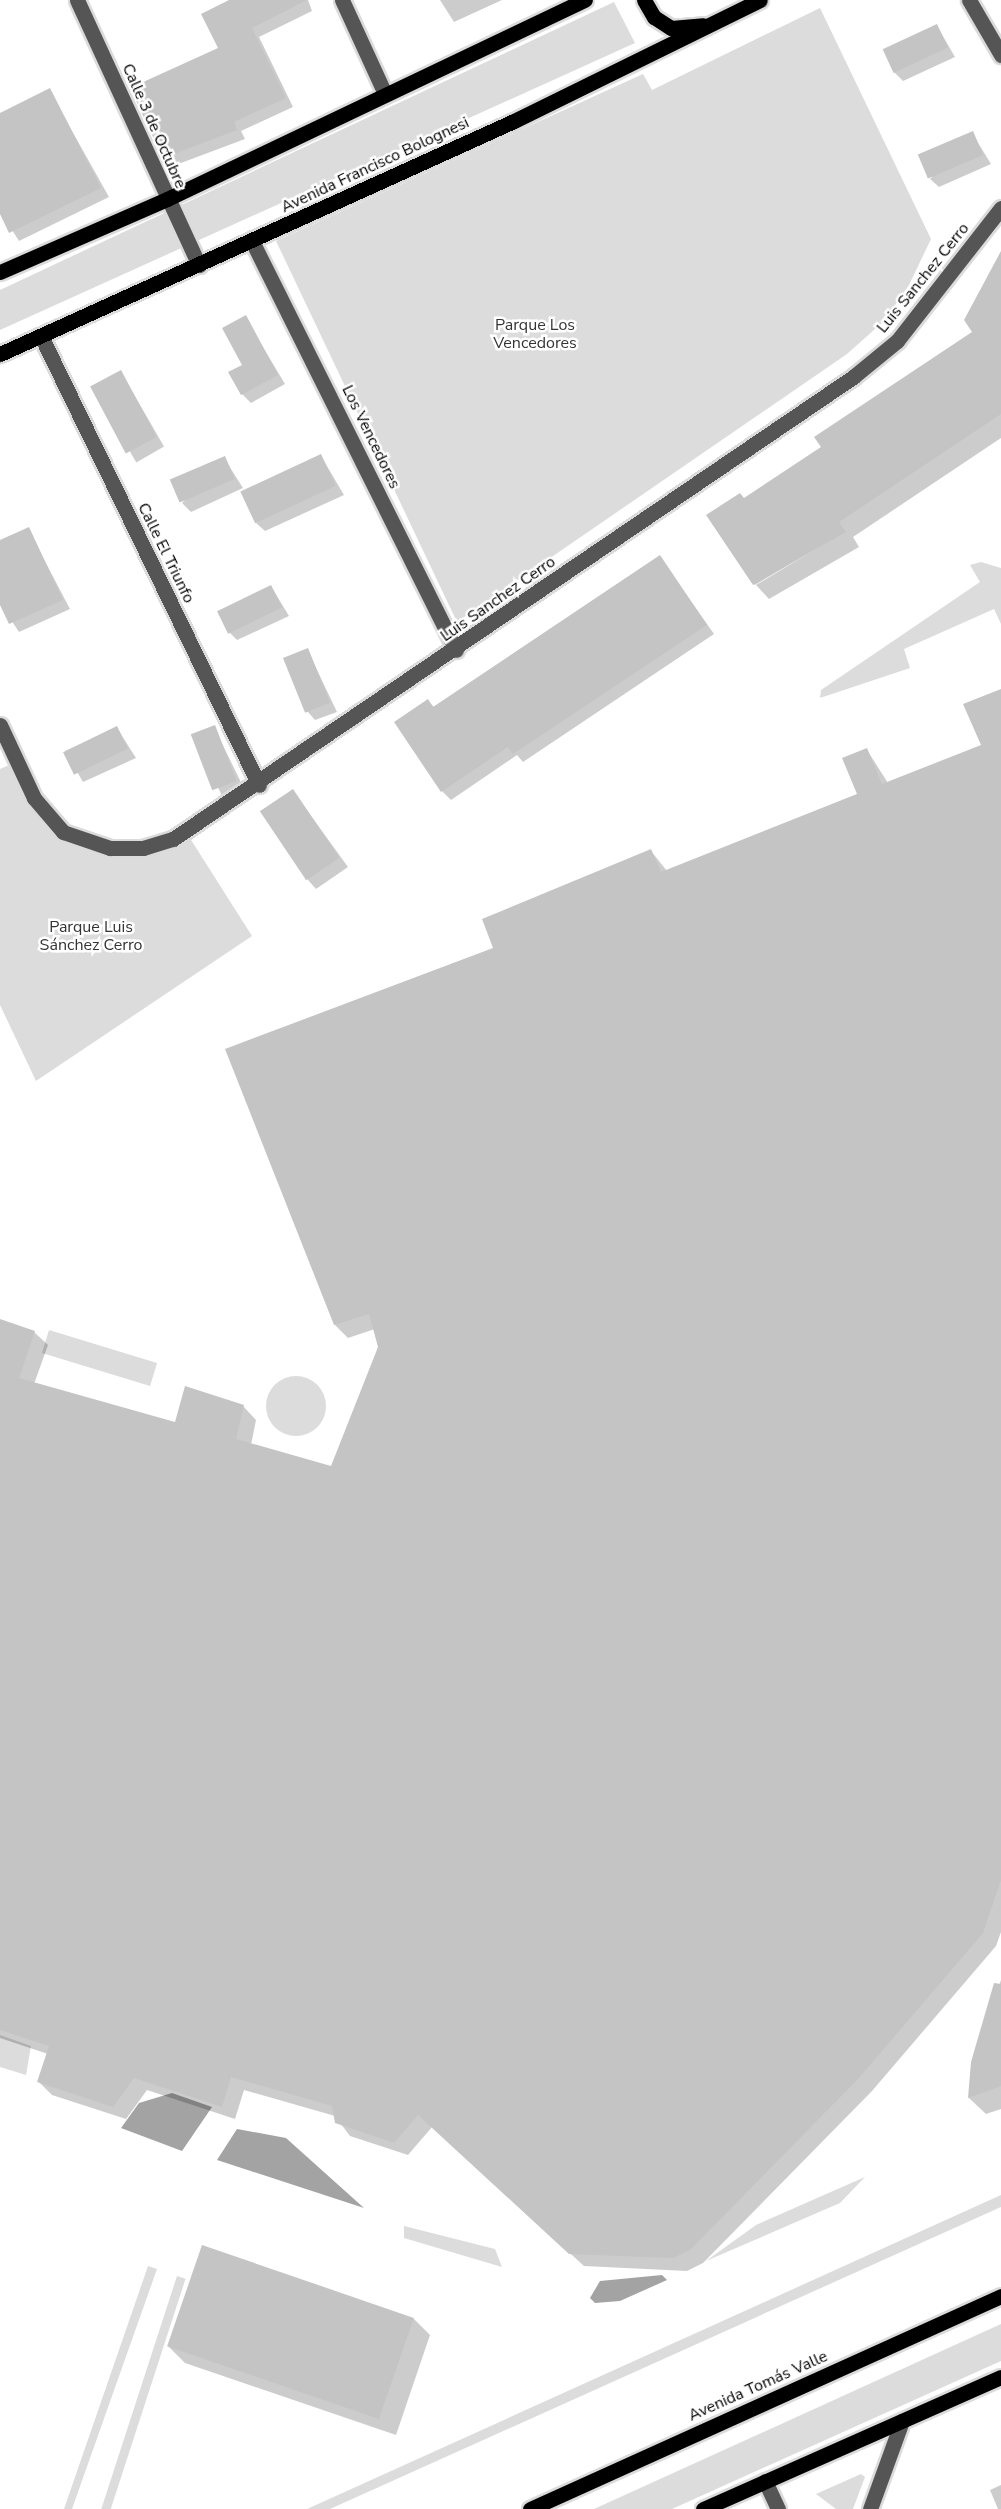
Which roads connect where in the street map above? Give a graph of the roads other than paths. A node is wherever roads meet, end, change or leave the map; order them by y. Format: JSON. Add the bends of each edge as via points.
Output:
{"nodes":[{"id":1,"x":77,"y":0,"type":"edge"},
{"id":2,"x":342,"y":0,"type":"edge"},
{"id":3,"x":585,"y":0,"type":"edge"},
{"id":4,"x":644,"y":0,"type":"edge"},
{"id":5,"x":760,"y":0,"type":"edge"},
{"id":6,"x":969,"y":0,"type":"edge"},
{"id":7,"x":711,"y":24,"type":"junction"},
{"id":8,"x":1001,"y":55,"type":"edge"},
{"id":9,"x":385,"y":94,"type":"junction"},
{"id":10,"x":167,"y":199,"type":"junction"},
{"id":11,"x":1001,"y":208,"type":"edge"},
{"id":12,"x":252,"y":241,"type":"junction"},
{"id":13,"x":199,"y":266,"type":"junction"},
{"id":14,"x":0,"y":272,"type":"edge"},
{"id":15,"x":41,"y":336,"type":"junction"},
{"id":16,"x":0,"y":354,"type":"edge"},
{"id":17,"x":456,"y":650,"type":"junction"},
{"id":18,"x":0,"y":725,"type":"edge"},
{"id":19,"x":259,"y":785,"type":"junction"},
{"id":20,"x":1001,"y":2296,"type":"edge"},
{"id":21,"x":1001,"y":2377,"type":"edge"},
{"id":22,"x":902,"y":2421,"type":"junction"},
{"id":23,"x":765,"y":2481,"type":"junction"},
{"id":24,"x":530,"y":2509,"type":"edge"},
{"id":25,"x":703,"y":2509,"type":"edge"},
{"id":26,"x":778,"y":2509,"type":"edge"},
{"id":27,"x":870,"y":2509,"type":"edge"}],
"edges":[{"from":1,"to":10,"type":"street","name":"Calle 3 de Octubre"},
{"from":2,"to":9,"type":"street"},
{"from":3,"to":9,"type":"main road"},
{"from":4,"to":7,"type":"main road","via":[[654,17],[671,28]]},
{"from":5,"to":7,"type":"main road","name":"Avenida Francisco Bolognesi"},
{"from":6,"to":8,"type":"street"},
{"from":7,"to":12,"type":"main road","name":"Avenida Francisco Bolognesi"},
{"from":9,"to":10,"type":"main road"},
{"from":10,"to":13,"type":"street","name":"Calle 3 de Octubre"},
{"from":10,"to":14,"type":"main road"},
{"from":11,"to":17,"type":"street","name":"Luis Sanchez Cerro","via":[[884,353]]},
{"from":12,"to":13,"type":"main road","name":"Avenida Francisco Bolognesi"},
{"from":12,"to":17,"type":"street","name":"Los Vencedores"},
{"from":13,"to":15,"type":"main road","name":"Avenida Francisco Bolognesi"},
{"from":15,"to":16,"type":"main road","name":"Avenida Francisco Bolognesi"},
{"from":15,"to":19,"type":"street","name":"Calle El Triunfo"},
{"from":17,"to":19,"type":"street","name":"Luis Sanchez Cerro"},
{"from":18,"to":19,"type":"street","name":"Luis Sanchez Cerro","via":[[44,813],[63,832],[94,846],[143,848],[167,841]]},
{"from":20,"to":24,"type":"main road","name":"Avenida Tomás Valle"},
{"from":21,"to":22,"type":"main road"},
{"from":22,"to":23,"type":"main road"},
{"from":22,"to":27,"type":"street"},
{"from":23,"to":25,"type":"main road"},
{"from":23,"to":26,"type":"street"}]}
